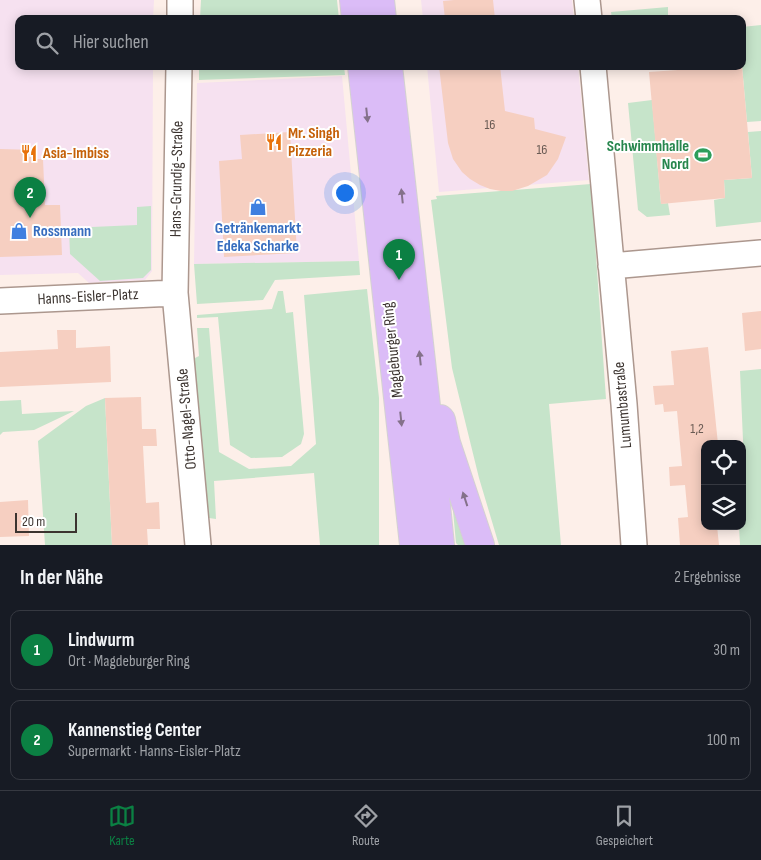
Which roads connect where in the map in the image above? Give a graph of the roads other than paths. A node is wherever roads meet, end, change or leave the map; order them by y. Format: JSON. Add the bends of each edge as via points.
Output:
{"nodes":[{"id":1,"x":180,"y":0,"type":"edge"},
{"id":2,"x":354,"y":0,"type":"edge"},
{"id":3,"x":380,"y":0,"type":"edge"},
{"id":4,"x":587,"y":0,"type":"edge"},
{"id":5,"x":180,"y":15,"type":"edge"},
{"id":6,"x":356,"y":15,"type":"edge"},
{"id":7,"x":382,"y":15,"type":"edge"},
{"id":8,"x":589,"y":15,"type":"edge"},
{"id":9,"x":179,"y":70,"type":"edge"},
{"id":10,"x":362,"y":70,"type":"edge"},
{"id":11,"x":388,"y":70,"type":"edge"},
{"id":12,"x":593,"y":70,"type":"edge"},
{"id":13,"x":761,"y":253,"type":"edge"},
{"id":14,"x":611,"y":266,"type":"junction"},
{"id":15,"x":176,"y":292,"type":"junction"},
{"id":16,"x":0,"y":301,"type":"edge"},
{"id":17,"x":426,"y":406,"type":"junction"},
{"id":18,"x":411,"y":513,"type":"junction"},
{"id":19,"x":198,"y":545,"type":"edge"},
{"id":20,"x":401,"y":545,"type":"edge"},
{"id":21,"x":414,"y":545,"type":"edge"},
{"id":22,"x":440,"y":545,"type":"edge"},
{"id":23,"x":480,"y":545,"type":"edge"},
{"id":24,"x":634,"y":545,"type":"edge"}],
"edges":[{"from":1,"to":5,"type":"street"},
{"from":2,"to":6,"type":"highway"},
{"from":3,"to":7,"type":"highway"},
{"from":4,"to":8,"type":"street"},
{"from":9,"to":15,"type":"street","name":"Hans-Grundig-Straße"},
{"from":10,"to":18,"type":"highway","name":"Magdeburger Ring","one_way":true},
{"from":17,"to":11,"type":"highway","name":"Magdeburger Ring","one_way":true},
{"from":12,"to":14,"type":"street","name":"Lumumbastraße"},
{"from":13,"to":14,"type":"street"},
{"from":14,"to":24,"type":"street","name":"Lumumbastraße"},
{"from":15,"to":16,"type":"street","name":"Hanns-Eisler-Platz"},
{"from":15,"to":19,"type":"street","name":"Otto-Nagel-Straße"},
{"from":17,"to":22,"type":"highway","name":"Magdeburger Ring"},
{"from":23,"to":17,"type":"highway","one_way":true,"via":[[441,420]]},
{"from":18,"to":20,"type":"highway"},
{"from":18,"to":21,"type":"highway","name":"Magdeburger Ring"}]}
